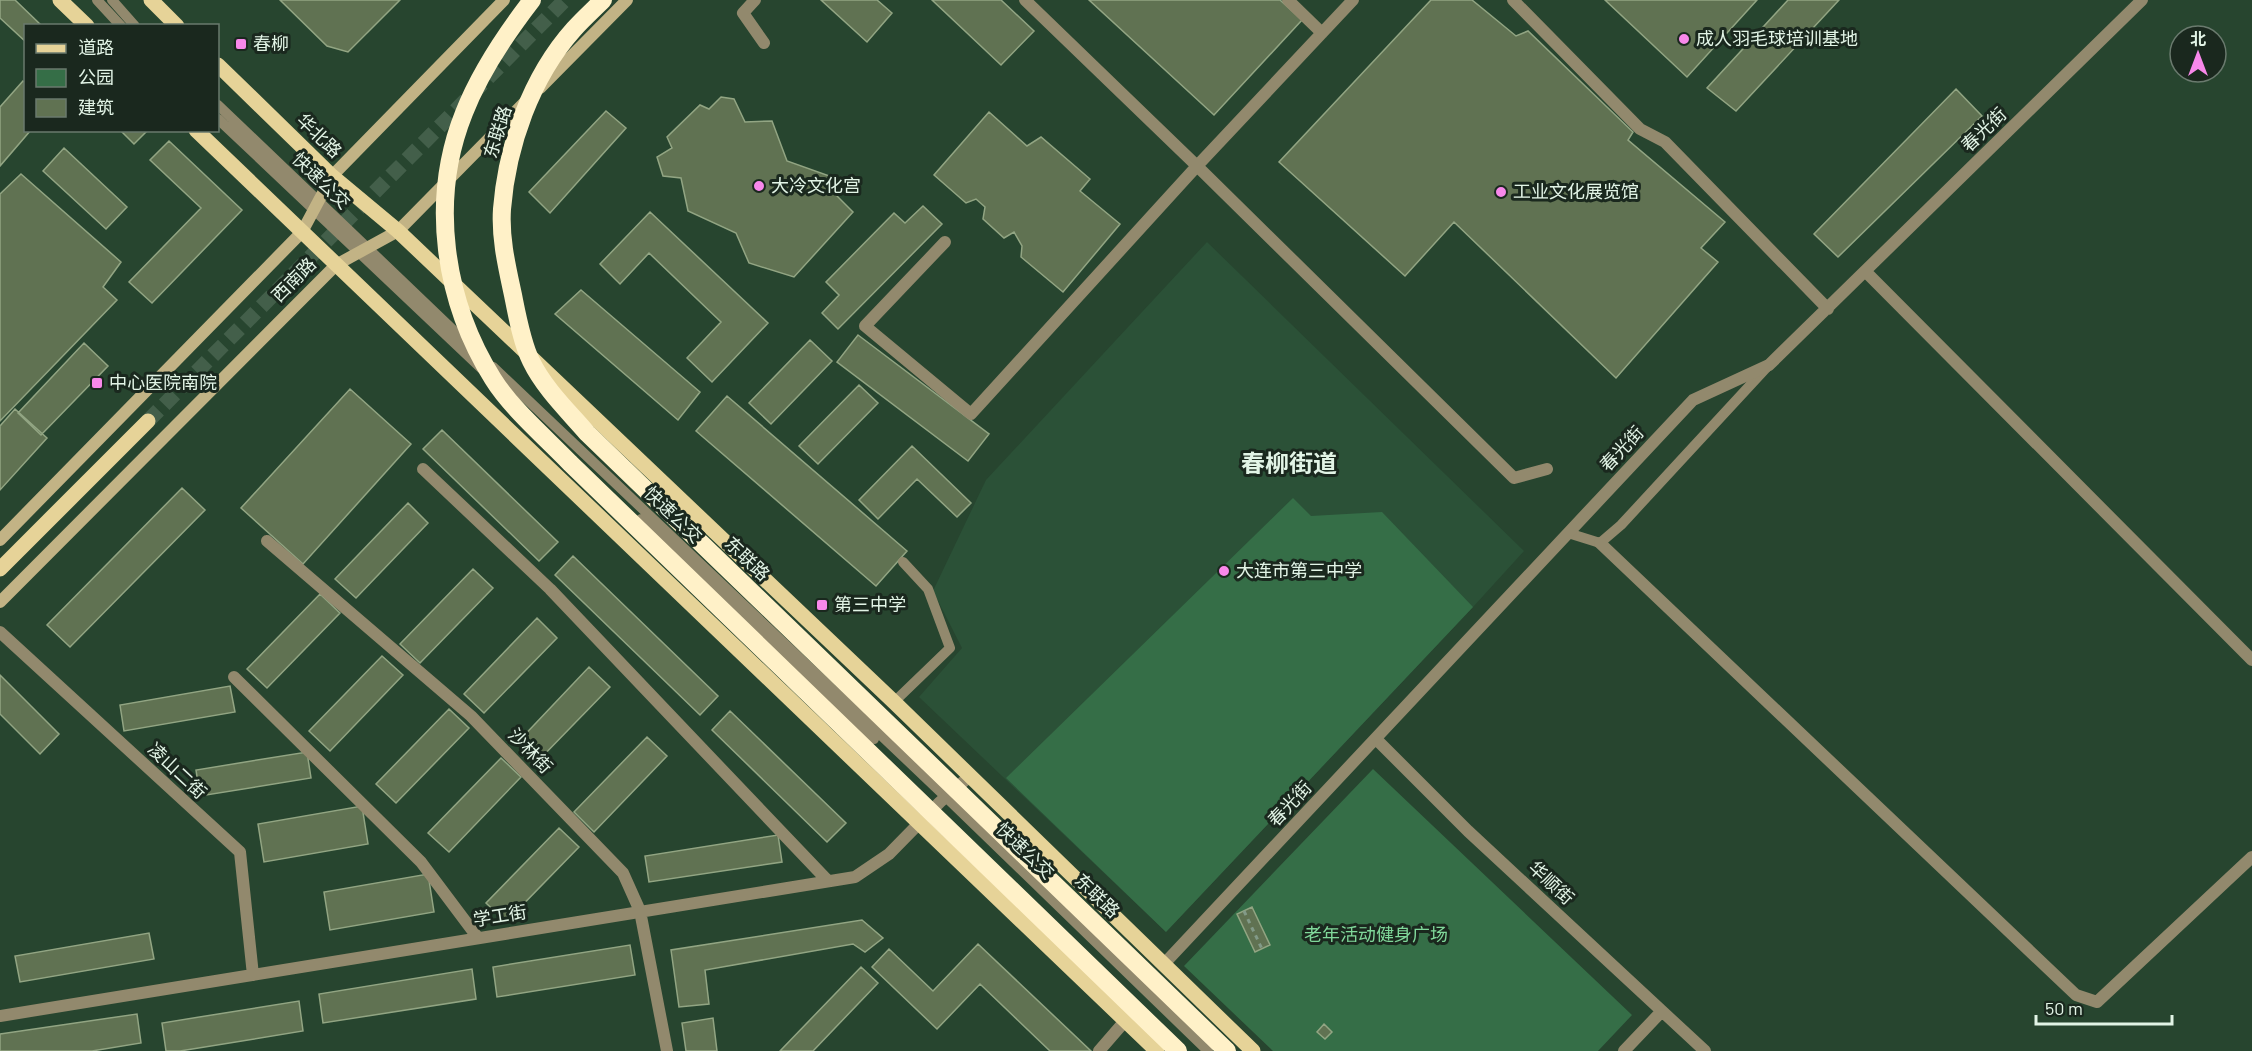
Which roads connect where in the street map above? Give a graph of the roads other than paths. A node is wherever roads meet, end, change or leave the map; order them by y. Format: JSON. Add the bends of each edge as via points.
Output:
{"nodes":[{"id":1,"x":60,"y":0,"type":"edge"},
{"id":2,"x":98,"y":0,"type":"edge"},
{"id":3,"x":112,"y":0,"type":"edge"},
{"id":4,"x":151,"y":0,"type":"edge"},
{"id":5,"x":504,"y":0,"type":"edge"},
{"id":6,"x":532,"y":0,"type":"edge"},
{"id":7,"x":603,"y":0,"type":"edge"},
{"id":8,"x":627,"y":0,"type":"edge"},
{"id":9,"x":755,"y":0,"type":"edge"},
{"id":10,"x":1025,"y":0,"type":"edge"},
{"id":11,"x":1288,"y":0,"type":"edge"},
{"id":12,"x":1353,"y":0,"type":"edge"},
{"id":13,"x":1513,"y":0,"type":"edge"},
{"id":14,"x":2142,"y":0,"type":"edge"},
{"id":15,"x":85,"y":24,"type":"edge"},
{"id":16,"x":119,"y":24,"type":"edge"},
{"id":17,"x":133,"y":24,"type":"edge"},
{"id":18,"x":175,"y":24,"type":"edge"},
{"id":19,"x":1322,"y":33,"type":"junction"},
{"id":20,"x":764,"y":44,"type":"dead end"},
{"id":21,"x":219,"y":66,"type":"edge"},
{"id":22,"x":219,"y":106,"type":"edge"},
{"id":23,"x":219,"y":120,"type":"edge"},
{"id":24,"x":198,"y":132,"type":"edge"},
{"id":25,"x":1197,"y":166,"type":"junction"},
{"id":26,"x":332,"y":176,"type":"junction"},
{"id":27,"x":316,"y":206,"type":"junction"},
{"id":28,"x":398,"y":231,"type":"junction"},
{"id":29,"x":302,"y":232,"type":"junction"},
{"id":30,"x":945,"y":242,"type":"dead end"},
{"id":31,"x":363,"y":250,"type":"junction"},
{"id":32,"x":336,"y":265,"type":"junction"},
{"id":33,"x":1865,"y":271,"type":"junction"},
{"id":34,"x":1828,"y":309,"type":"junction"},
{"id":35,"x":1769,"y":365,"type":"junction"},
{"id":36,"x":148,"y":421,"type":"tunnel mouth"},
{"id":37,"x":423,"y":468,"type":"dead end"},
{"id":38,"x":1547,"y":468,"type":"dead end"},
{"id":39,"x":1568,"y":533,"type":"junction"},
{"id":40,"x":0,"y":540,"type":"edge"},
{"id":41,"x":267,"y":541,"type":"dead end"},
{"id":42,"x":1600,"y":543,"type":"junction"},
{"id":43,"x":903,"y":562,"type":"dead end"},
{"id":44,"x":0,"y":569,"type":"edge"},
{"id":45,"x":0,"y":602,"type":"edge"},
{"id":46,"x":0,"y":632,"type":"edge"},
{"id":47,"x":2252,"y":660,"type":"edge"},
{"id":48,"x":234,"y":677,"type":"dead end"},
{"id":49,"x":894,"y":702,"type":"junction"},
{"id":50,"x":1376,"y":739,"type":"junction"},
{"id":51,"x":970,"y":776,"type":"junction"},
{"id":52,"x":943,"y":800,"type":"junction"},
{"id":53,"x":920,"y":822,"type":"junction"},
{"id":54,"x":2252,"y":857,"type":"edge"},
{"id":55,"x":828,"y":881,"type":"junction"},
{"id":56,"x":640,"y":911,"type":"junction"},
{"id":57,"x":478,"y":938,"type":"junction"},
{"id":58,"x":1163,"y":965,"type":"junction"},
{"id":59,"x":253,"y":975,"type":"junction"},
{"id":60,"x":1662,"y":1011,"type":"junction"},
{"id":61,"x":0,"y":1016,"type":"edge"},
{"id":62,"x":1125,"y":1020,"type":"junction"},
{"id":63,"x":667,"y":1051,"type":"edge"},
{"id":64,"x":1099,"y":1051,"type":"edge"},
{"id":65,"x":1157,"y":1051,"type":"edge"},
{"id":66,"x":1178,"y":1051,"type":"edge"},
{"id":67,"x":1198,"y":1051,"type":"edge"},
{"id":68,"x":1208,"y":1051,"type":"edge"},
{"id":69,"x":1227,"y":1051,"type":"edge"},
{"id":70,"x":1253,"y":1051,"type":"edge"},
{"id":71,"x":1624,"y":1051,"type":"edge"},
{"id":72,"x":1705,"y":1051,"type":"edge"}],
"edges":[{"from":1,"to":15,"type":"main road"},
{"from":2,"to":16,"type":"lane"},
{"from":3,"to":17,"type":"lane"},
{"from":4,"to":18,"type":"main road"},
{"from":5,"to":26,"type":"main road","name":"西南路"},
{"from":6,"to":66,"type":"highway","name":"东联路","bridge":true,"via":[[498,48],[463,114],[446,187],[449,269],[463,315],[494,381],[570,463]]},
{"from":7,"to":69,"type":"highway","name":"东联路","bridge":true,"via":[[573,30],[552,59],[522,118],[506,179],[503,241],[530,361],[587,433]]},
{"from":8,"to":28,"type":"main road","name":"西南路"},
{"from":9,"to":20,"type":"street","via":[[743,13]]},
{"from":10,"to":25,"type":"street"},
{"from":11,"to":19,"type":"street"},
{"from":12,"to":19,"type":"street"},
{"from":13,"to":34,"type":"street","via":[[1640,129],[1665,142]]},
{"from":14,"to":33,"type":"street","name":"春光街"},
{"from":19,"to":25,"type":"street"},
{"from":21,"to":26,"type":"main road","name":"华北路"},
{"from":22,"to":27,"type":"lane","name":"快速公交"},
{"from":23,"to":27,"type":"lane","name":"快速公交"},
{"from":24,"to":29,"type":"main road"},
{"from":25,"to":30,"type":"street","via":[[971,414],[865,326]]},
{"from":25,"to":38,"type":"street","via":[[1514,478]]},
{"from":26,"to":27,"type":"main road","name":"西南路"},
{"from":26,"to":28,"type":"main road","name":"华北路"},
{"from":27,"to":29,"type":"main road","name":"西南路"},
{"from":27,"to":31,"type":"lane","name":"快速公交"},
{"from":28,"to":31,"type":"main road","name":"西南路"},
{"from":28,"to":49,"type":"main road","name":"华北路"},
{"from":29,"to":32,"type":"main road"},
{"from":29,"to":40,"type":"main road","name":"西南路"},
{"from":31,"to":32,"type":"main road","name":"西南路"},
{"from":31,"to":52,"type":"lane","name":"快速公交"},
{"from":32,"to":45,"type":"main road","name":"西南路"},
{"from":32,"to":53,"type":"main road"},
{"from":33,"to":34,"type":"street","name":"春光街"},
{"from":33,"to":47,"type":"street"},
{"from":34,"to":35,"type":"street","name":"春光街"},
{"from":35,"to":39,"type":"street","name":"春光街","via":[[1694,400]]},
{"from":35,"to":42,"type":"lane"},
{"from":36,"to":44,"type":"main road"},
{"from":37,"to":55,"type":"street","via":[[550,589]]},
{"from":39,"to":42,"type":"lane"},
{"from":39,"to":50,"type":"street","name":"春光街"},
{"from":41,"to":56,"type":"street","name":"沙林街","via":[[471,716],[624,873]]},
{"from":42,"to":54,"type":"street","via":[[2076,995],[2097,1002]]},
{"from":43,"to":49,"type":"lane","via":[[928,588],[951,648]]},
{"from":46,"to":59,"type":"street","name":"凌山二街","via":[[240,852]]},
{"from":48,"to":57,"type":"street","via":[[421,862]]},
{"from":49,"to":51,"type":"main road","name":"华北路"},
{"from":50,"to":58,"type":"street","name":"春光街"},
{"from":50,"to":60,"type":"street","name":"华顺街","via":[[1468,831]]},
{"from":51,"to":52,"type":"street","name":"学工街"},
{"from":51,"to":58,"type":"main road","name":"华北路"},
{"from":52,"to":53,"type":"street","name":"学工街"},
{"from":52,"to":67,"type":"lane","name":"快速公交"},
{"from":52,"to":68,"type":"lane","name":"快速公交"},
{"from":53,"to":55,"type":"street","name":"学工街","via":[[889,854],[855,877]]},
{"from":53,"to":62,"type":"main road"},
{"from":55,"to":56,"type":"street","name":"学工街"},
{"from":56,"to":57,"type":"street","name":"学工街"},
{"from":56,"to":63,"type":"street","name":"沙林街"},
{"from":57,"to":59,"type":"street","name":"学工街"},
{"from":58,"to":70,"type":"main road","name":"华北路"},
{"from":59,"to":61,"type":"street","name":"学工街"},
{"from":60,"to":71,"type":"street"},
{"from":60,"to":72,"type":"street","name":"华顺街"},
{"from":62,"to":64,"type":"street"},
{"from":62,"to":65,"type":"main road"}]}
